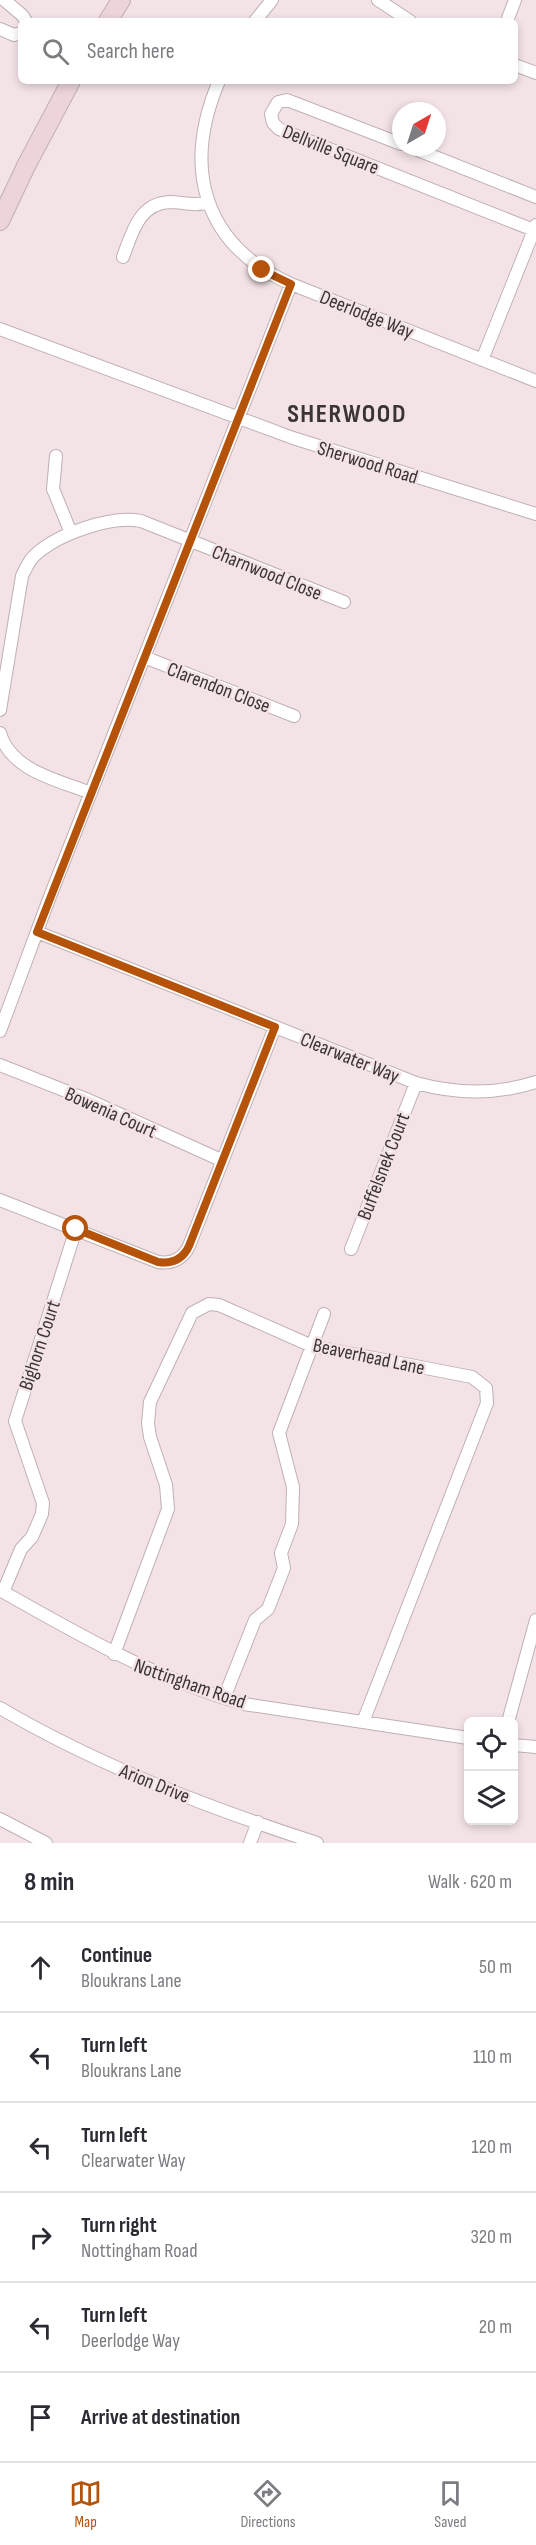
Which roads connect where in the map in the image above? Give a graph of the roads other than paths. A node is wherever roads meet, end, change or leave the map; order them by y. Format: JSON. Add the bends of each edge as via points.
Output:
{"nodes":[{"id":1,"x":4,"y":0,"type":"edge"},
{"id":2,"x":121,"y":0,"type":"edge"},
{"id":3,"x":272,"y":0,"type":"edge"},
{"id":4,"x":378,"y":0,"type":"edge"},
{"id":5,"x":515,"y":0,"type":"edge"},
{"id":6,"x":24,"y":18,"type":"edge"},
{"id":7,"x":110,"y":18,"type":"edge"},
{"id":8,"x":257,"y":18,"type":"edge"},
{"id":9,"x":405,"y":18,"type":"edge"},
{"id":10,"x":508,"y":18,"type":"edge"},
{"id":11,"x":0,"y":29,"type":"edge"},
{"id":12,"x":18,"y":34,"type":"edge"},
{"id":13,"x":518,"y":66,"type":"edge"},
{"id":14,"x":536,"y":73,"type":"edge"},
{"id":15,"x":69,"y":84,"type":"edge"},
{"id":16,"x":218,"y":84,"type":"edge"},
{"id":17,"x":392,"y":141,"type":"edge"},
{"id":18,"x":433,"y":156,"type":"edge"},
{"id":19,"x":536,"y":197,"type":"edge"},
{"id":20,"x":208,"y":202,"type":"junction"},
{"id":21,"x":0,"y":221,"type":"edge"},
{"id":22,"x":535,"y":228,"type":"edge"},
{"id":23,"x":123,"y":256,"type":"dead end"},
{"id":24,"x":291,"y":284,"type":"junction"},
{"id":25,"x":0,"y":329,"type":"edge"},
{"id":26,"x":482,"y":360,"type":"junction"},
{"id":27,"x":536,"y":381,"type":"edge"},
{"id":28,"x":239,"y":418,"type":"junction"},
{"id":29,"x":56,"y":456,"type":"dead end"},
{"id":30,"x":536,"y":514,"type":"edge"},
{"id":31,"x":71,"y":533,"type":"junction"},
{"id":32,"x":190,"y":541,"type":"junction"},
{"id":33,"x":344,"y":602,"type":"dead end"},
{"id":34,"x":144,"y":657,"type":"junction"},
{"id":35,"x":0,"y":710,"type":"edge"},
{"id":36,"x":294,"y":716,"type":"dead end"},
{"id":37,"x":0,"y":733,"type":"edge"},
{"id":38,"x":91,"y":793,"type":"junction"},
{"id":39,"x":37,"y":932,"type":"junction"},
{"id":40,"x":275,"y":1027,"type":"junction"},
{"id":41,"x":0,"y":1031,"type":"edge"},
{"id":42,"x":0,"y":1065,"type":"edge"},
{"id":43,"x":536,"y":1082,"type":"edge"},
{"id":44,"x":416,"y":1083,"type":"junction"},
{"id":45,"x":221,"y":1160,"type":"junction"},
{"id":46,"x":0,"y":1200,"type":"edge"},
{"id":47,"x":76,"y":1229,"type":"junction"},
{"id":48,"x":351,"y":1249,"type":"dead end"},
{"id":49,"x":324,"y":1314,"type":"dead end"},
{"id":50,"x":312,"y":1346,"type":"junction"},
{"id":51,"x":1,"y":1591,"type":"edge"},
{"id":52,"x":536,"y":1620,"type":"edge"},
{"id":53,"x":114,"y":1654,"type":"junction"},
{"id":54,"x":224,"y":1698,"type":"junction"},
{"id":55,"x":0,"y":1708,"type":"edge"},
{"id":56,"x":509,"y":1717,"type":"edge"},
{"id":57,"x":363,"y":1722,"type":"junction"},
{"id":58,"x":464,"y":1737,"type":"edge"},
{"id":59,"x":518,"y":1745,"type":"edge"},
{"id":60,"x":536,"y":1747,"type":"edge"},
{"id":61,"x":0,"y":1819,"type":"edge"},
{"id":62,"x":258,"y":1822,"type":"junction"},
{"id":63,"x":46,"y":1843,"type":"edge"},
{"id":64,"x":250,"y":1843,"type":"edge"},
{"id":65,"x":317,"y":1843,"type":"edge"}],
"edges":[{"from":1,"to":6,"type":"street"},
{"from":2,"to":7,"type":"main road"},
{"from":3,"to":8,"type":"street"},
{"from":4,"to":9,"type":"street"},
{"from":5,"to":10,"type":"street"},
{"from":11,"to":12,"type":"street"},
{"from":13,"to":14,"type":"street"},
{"from":15,"to":21,"type":"main road"},
{"from":16,"to":20,"type":"street","name":"Deerlodge Way","via":[[202,153]]},
{"from":17,"to":22,"type":"street","name":"Dellville Square","via":[[287,100],[278,102],[271,114],[279,129]]},
{"from":18,"to":19,"type":"street","name":"Dellville Square"},
{"from":20,"to":23,"type":"street","via":[[168,202],[151,207],[136,223]]},
{"from":20,"to":24,"type":"street","name":"Deerlodge Way","via":[[237,250],[262,270]]},
{"from":22,"to":26,"type":"street"},
{"from":24,"to":26,"type":"street","name":"Deerlodge Way"},
{"from":24,"to":28,"type":"street"},
{"from":25,"to":28,"type":"street","name":"Sherwood Road"},
{"from":26,"to":27,"type":"street","name":"Deerlodge Way"},
{"from":28,"to":30,"type":"street","name":"Sherwood Road","via":[[340,454]]},
{"from":28,"to":32,"type":"street"},
{"from":29,"to":31,"type":"street","via":[[53,489]]},
{"from":31,"to":32,"type":"street","name":"Charnwood Close","via":[[128,519]]},
{"from":31,"to":35,"type":"street","name":"Charnwood Close","via":[[36,554],[22,576]]},
{"from":32,"to":33,"type":"street","name":"Charnwood Close"},
{"from":32,"to":34,"type":"street"},
{"from":34,"to":36,"type":"street","name":"Clarendon Close"},
{"from":34,"to":38,"type":"street"},
{"from":37,"to":38,"type":"street","via":[[19,762]]},
{"from":38,"to":39,"type":"street"},
{"from":39,"to":40,"type":"street","name":"Clearwater Way"},
{"from":39,"to":41,"type":"street"},
{"from":40,"to":44,"type":"street","name":"Clearwater Way"},
{"from":40,"to":45,"type":"street"},
{"from":42,"to":45,"type":"street","name":"Bowenia Court"},
{"from":43,"to":44,"type":"street","name":"Clearwater Way","via":[[477,1092]]},
{"from":44,"to":48,"type":"street","name":"Buffelsnek Court"},
{"from":45,"to":47,"type":"street","via":[[187,1251],[173,1262],[158,1262]]},
{"from":46,"to":47,"type":"street"},
{"from":47,"to":51,"type":"street","name":"Bighorn Court","via":[[15,1421],[43,1511],[32,1539],[21,1549]]},
{"from":49,"to":50,"type":"street"},
{"from":50,"to":53,"type":"street","name":"Beaverhead Lane","via":[[219,1305],[208,1304],[192,1314],[148,1412],[150,1437],[166,1485],[168,1509]]},
{"from":50,"to":54,"type":"street","via":[[279,1433],[293,1487],[292,1524],[281,1553],[284,1568],[268,1609],[255,1620]]},
{"from":50,"to":57,"type":"street","name":"Beaverhead Lane","via":[[472,1377],[488,1392]]},
{"from":51,"to":53,"type":"street","name":"Nottingham Road"},
{"from":52,"to":56,"type":"street"},
{"from":53,"to":54,"type":"street","name":"Nottingham Road"},
{"from":54,"to":57,"type":"street","name":"Nottingham Road"},
{"from":55,"to":62,"type":"street","name":"Arion Drive","via":[[103,1762]]},
{"from":57,"to":58,"type":"street","name":"Nottingham Road"},
{"from":59,"to":60,"type":"street"},
{"from":61,"to":63,"type":"street"},
{"from":62,"to":64,"type":"street"},
{"from":62,"to":65,"type":"street","name":"Arion Drive"}]}
